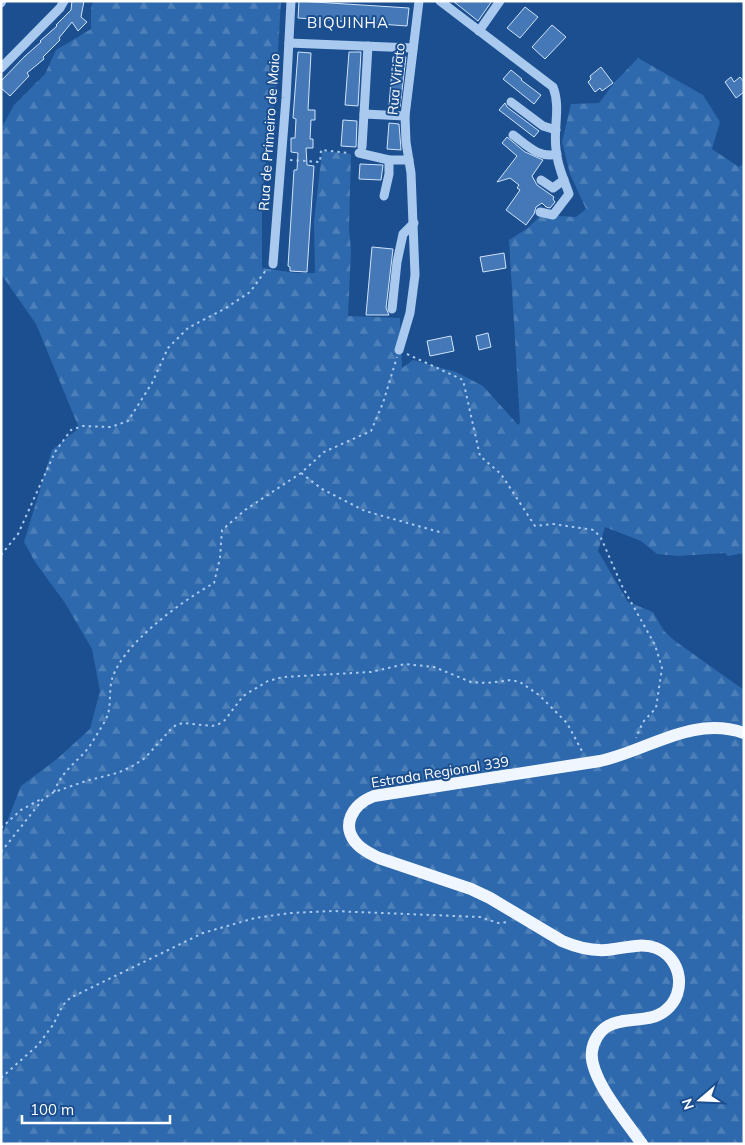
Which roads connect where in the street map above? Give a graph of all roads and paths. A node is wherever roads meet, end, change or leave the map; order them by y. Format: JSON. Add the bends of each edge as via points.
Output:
{"nodes":[{"id":1,"x":64,"y":1,"type":"edge"},
{"id":2,"x":291,"y":1,"type":"edge"},
{"id":3,"x":419,"y":1,"type":"edge"},
{"id":4,"x":440,"y":1,"type":"edge"},
{"id":5,"x":500,"y":1,"type":"edge"},
{"id":6,"x":479,"y":31,"type":"junction"},
{"id":7,"x":289,"y":42,"type":"junction"},
{"id":8,"x":368,"y":46,"type":"junction"},
{"id":9,"x":413,"y":48,"type":"junction"},
{"id":10,"x":1,"y":68,"type":"edge"},
{"id":11,"x":511,"y":102,"type":"dead end"},
{"id":12,"x":364,"y":114,"type":"junction"},
{"id":13,"x":405,"y":116,"type":"junction"},
{"id":14,"x":556,"y":130,"type":"junction"},
{"id":15,"x":513,"y":135,"type":"dead end"},
{"id":16,"x":361,"y":150,"type":"junction"},
{"id":17,"x":556,"y":154,"type":"junction"},
{"id":18,"x":281,"y":160,"type":"junction"},
{"id":19,"x":388,"y":160,"type":"junction"},
{"id":20,"x":409,"y":160,"type":"junction"},
{"id":21,"x":541,"y":180,"type":"dead end"},
{"id":22,"x":564,"y":180,"type":"junction"},
{"id":23,"x":384,"y":196,"type":"dead end"},
{"id":24,"x":540,"y":212,"type":"dead end"},
{"id":25,"x":414,"y":223,"type":"junction"},
{"id":26,"x":273,"y":264,"type":"joint"},
{"id":27,"x":392,"y":309,"type":"dead end"},
{"id":28,"x":399,"y":350,"type":"junction"},
{"id":29,"x":301,"y":472,"type":"junction"},
{"id":30,"x":442,"y":533,"type":"dead end"},
{"id":31,"x":1,"y":555,"type":"edge"},
{"id":32,"x":744,"y":734,"type":"edge"},
{"id":33,"x":630,"y":752,"type":"junction"},
{"id":34,"x":589,"y":763,"type":"junction"},
{"id":35,"x":54,"y":792,"type":"junction"},
{"id":36,"x":43,"y":798,"type":"junction"},
{"id":37,"x":1,"y":828,"type":"edge"},
{"id":38,"x":1,"y":852,"type":"edge"},
{"id":39,"x":521,"y":917,"type":"junction"},
{"id":40,"x":1,"y":1078,"type":"edge"},
{"id":41,"x":642,"y":1144,"type":"edge"}],
"edges":[{"from":1,"to":10,"type":"street"},
{"from":2,"to":7,"type":"street","name":"Rua de Primeiro de Maio"},
{"from":3,"to":9,"type":"street","name":"Rua Viriato"},
{"from":4,"to":6,"type":"street"},
{"from":5,"to":6,"type":"street"},
{"from":6,"to":14,"type":"street","via":[[553,88],[557,98]]},
{"from":7,"to":8,"type":"street"},
{"from":7,"to":18,"type":"street","name":"Rua de Primeiro de Maio"},
{"from":8,"to":9,"type":"street"},
{"from":8,"to":12,"type":"street"},
{"from":9,"to":13,"type":"street","name":"Rua Viriato"},
{"from":11,"to":14,"type":"street","via":[[543,126]]},
{"from":12,"to":13,"type":"street"},
{"from":12,"to":16,"type":"street"},
{"from":13,"to":20,"type":"street","name":"Rua Viriato"},
{"from":14,"to":17,"type":"street"},
{"from":15,"to":17,"type":"street","via":[[547,157]]},
{"from":16,"to":18,"type":"path","via":[[321,150],[320,162]]},
{"from":16,"to":19,"type":"street"},
{"from":17,"to":22,"type":"street"},
{"from":18,"to":26,"type":"street","name":"Rua de Primeiro de Maio"},
{"from":19,"to":20,"type":"street"},
{"from":19,"to":23,"type":"street","via":[[389,174]]},
{"from":20,"to":25,"type":"street","name":"Rua Viriato"},
{"from":21,"to":22,"type":"street","via":[[553,188]]},
{"from":22,"to":24,"type":"street","via":[[569,194],[561,206],[553,215]]},
{"from":25,"to":27,"type":"street","via":[[403,234]]},
{"from":25,"to":28,"type":"street","name":"Rua Viriato","via":[[415,275],[410,313]]},
{"from":26,"to":31,"type":"path","via":[[250,292],[188,328],[168,348],[152,383],[128,421],[111,427],[83,426],[71,430],[55,452],[18,534]]},
{"from":28,"to":29,"type":"path","via":[[371,431],[324,452]]},
{"from":28,"to":33,"type":"path","via":[[463,380],[480,456],[501,474],[535,526],[576,526],[594,530],[601,538],[622,586],[655,645],[662,668],[656,708],[643,722]]},
{"from":29,"to":30,"type":"path","via":[[322,489],[365,511]]},
{"from":29,"to":35,"type":"path","via":[[245,510],[222,530],[214,583],[182,603],[126,654],[112,679],[108,714],[91,745],[63,773]]},
{"from":32,"to":33,"type":"main road","name":"Estrada Regional 339","via":[[701,728],[678,733]]},
{"from":33,"to":34,"type":"main road","name":"Estrada Regional 339"},
{"from":34,"to":35,"type":"path","via":[[568,723],[520,682],[471,682],[434,667],[405,664],[371,672],[300,675],[268,681],[243,696],[225,720],[218,724],[176,725],[145,758],[131,767]]},
{"from":34,"to":39,"type":"main road","name":"Estrada Regional 339","via":[[374,796],[358,804],[354,810],[349,827],[359,847],[471,889]]},
{"from":35,"to":36,"type":"path"},
{"from":36,"to":37,"type":"path","via":[[21,810]]},
{"from":36,"to":38,"type":"path"},
{"from":39,"to":40,"type":"path","via":[[513,922],[498,922],[480,917],[333,910],[255,918],[203,933],[70,998],[38,1045]]},
{"from":39,"to":41,"type":"main road","name":"Estrada Regional 339","via":[[574,946],[606,950],[654,947],[674,962],[679,985],[673,1003],[653,1017],[607,1026],[592,1048],[592,1062],[598,1080]]}]}
